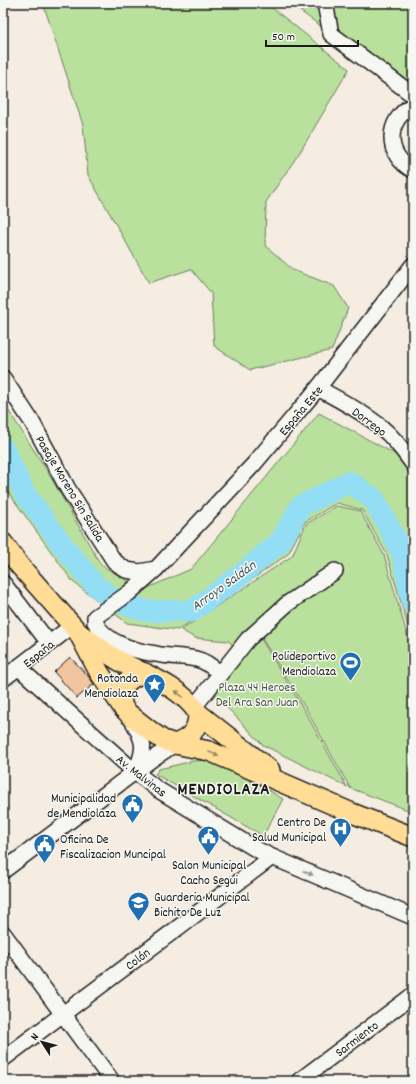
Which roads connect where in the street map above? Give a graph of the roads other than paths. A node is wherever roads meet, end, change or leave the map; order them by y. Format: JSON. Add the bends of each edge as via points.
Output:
{"nodes":[{"id":1,"x":325,"y":3,"type":"edge"},
{"id":2,"x":413,"y":95,"type":"edge"},
{"id":3,"x":413,"y":106,"type":"edge"},
{"id":4,"x":413,"y":170,"type":"edge"},
{"id":5,"x":413,"y":265,"type":"edge"},
{"id":6,"x":3,"y":378,"type":"edge"},
{"id":7,"x":318,"y":388,"type":"junction"},
{"id":8,"x":413,"y":464,"type":"edge"},
{"id":9,"x":3,"y":543,"type":"edge"},
{"id":10,"x":156,"y":569,"type":"junction"},
{"id":11,"x":335,"y":571,"type":"dead end"},
{"id":12,"x":3,"y":583,"type":"edge"},
{"id":13,"x":75,"y":629,"type":"junction"},
{"id":14,"x":49,"y":643,"type":"junction"},
{"id":15,"x":19,"y":668,"type":"junction"},
{"id":16,"x":145,"y":673,"type":"junction"},
{"id":17,"x":220,"y":674,"type":"junction"},
{"id":18,"x":3,"y":679,"type":"edge"},
{"id":19,"x":196,"y":710,"type":"junction"},
{"id":20,"x":127,"y":712,"type":"junction"},
{"id":21,"x":175,"y":744,"type":"junction"},
{"id":22,"x":135,"y":772,"type":"junction"},
{"id":23,"x":296,"y":788,"type":"junction"},
{"id":24,"x":413,"y":837,"type":"edge"},
{"id":25,"x":272,"y":858,"type":"junction"},
{"id":26,"x":3,"y":871,"type":"edge"},
{"id":27,"x":413,"y":917,"type":"edge"},
{"id":28,"x":3,"y":934,"type":"edge"},
{"id":29,"x":413,"y":995,"type":"edge"},
{"id":30,"x":62,"y":1014,"type":"junction"},
{"id":31,"x":3,"y":1059,"type":"edge"},
{"id":32,"x":112,"y":1081,"type":"edge"},
{"id":33,"x":299,"y":1081,"type":"edge"}],
"edges":[{"from":1,"to":2,"type":"street","via":[[331,34]]},
{"from":3,"to":4,"type":"street","via":[[399,117],[392,139],[396,155]]},
{"from":5,"to":7,"type":"street","name":"España Este"},
{"from":6,"to":10,"type":"street","name":"Pasaje Moreno Sin Salida","via":[[114,561],[126,570],[139,572]]},
{"from":7,"to":8,"type":"street","name":"Dorrego","via":[[382,427]]},
{"from":7,"to":10,"type":"street","name":"España Este","via":[[254,464]]},
{"from":9,"to":13,"type":"main road"},
{"from":10,"to":17,"type":"street","name":"España Este","via":[[99,614],[95,622],[102,632],[113,640],[139,651],[197,659],[211,665]]},
{"from":11,"to":17,"type":"street","via":[[287,604],[248,639]]},
{"from":12,"to":14,"type":"street"},
{"from":13,"to":14,"type":"street","name":"España"},
{"from":13,"to":16,"type":"main road","via":[[108,653]]},
{"from":13,"to":20,"type":"main road","via":[[99,672]]},
{"from":14,"to":15,"type":"street","name":"España"},
{"from":15,"to":18,"type":"street","name":"España"},
{"from":15,"to":22,"type":"street","name":"Av. Malvinas"},
{"from":19,"to":16,"type":"main road","one_way":true,"via":[[160,680]]},
{"from":16,"to":20,"type":"main road","via":[[125,684],[121,699]]},
{"from":17,"to":19,"type":"street"},
{"from":19,"to":21,"type":"main road","via":[[198,720],[194,733]]},
{"from":19,"to":23,"type":"main road"},
{"from":20,"to":21,"type":"main road","via":[[163,740]]},
{"from":20,"to":22,"type":"street","via":[[143,742],[141,760]]},
{"from":21,"to":22,"type":"street"},
{"from":21,"to":23,"type":"main road","one_way":true,"via":[[209,752]]},
{"from":22,"to":25,"type":"street","name":"Av. Malvinas","via":[[157,789]]},
{"from":22,"to":26,"type":"street"},
{"from":23,"to":24,"type":"main road"},
{"from":25,"to":27,"type":"street","name":"Av. Malvinas","one_way":true},
{"from":25,"to":30,"type":"street","name":"Colón"},
{"from":28,"to":30,"type":"street"},
{"from":29,"to":33,"type":"street","name":"Sarmiento"},
{"from":30,"to":31,"type":"street","name":"Colón"},
{"from":30,"to":32,"type":"street"}]}
